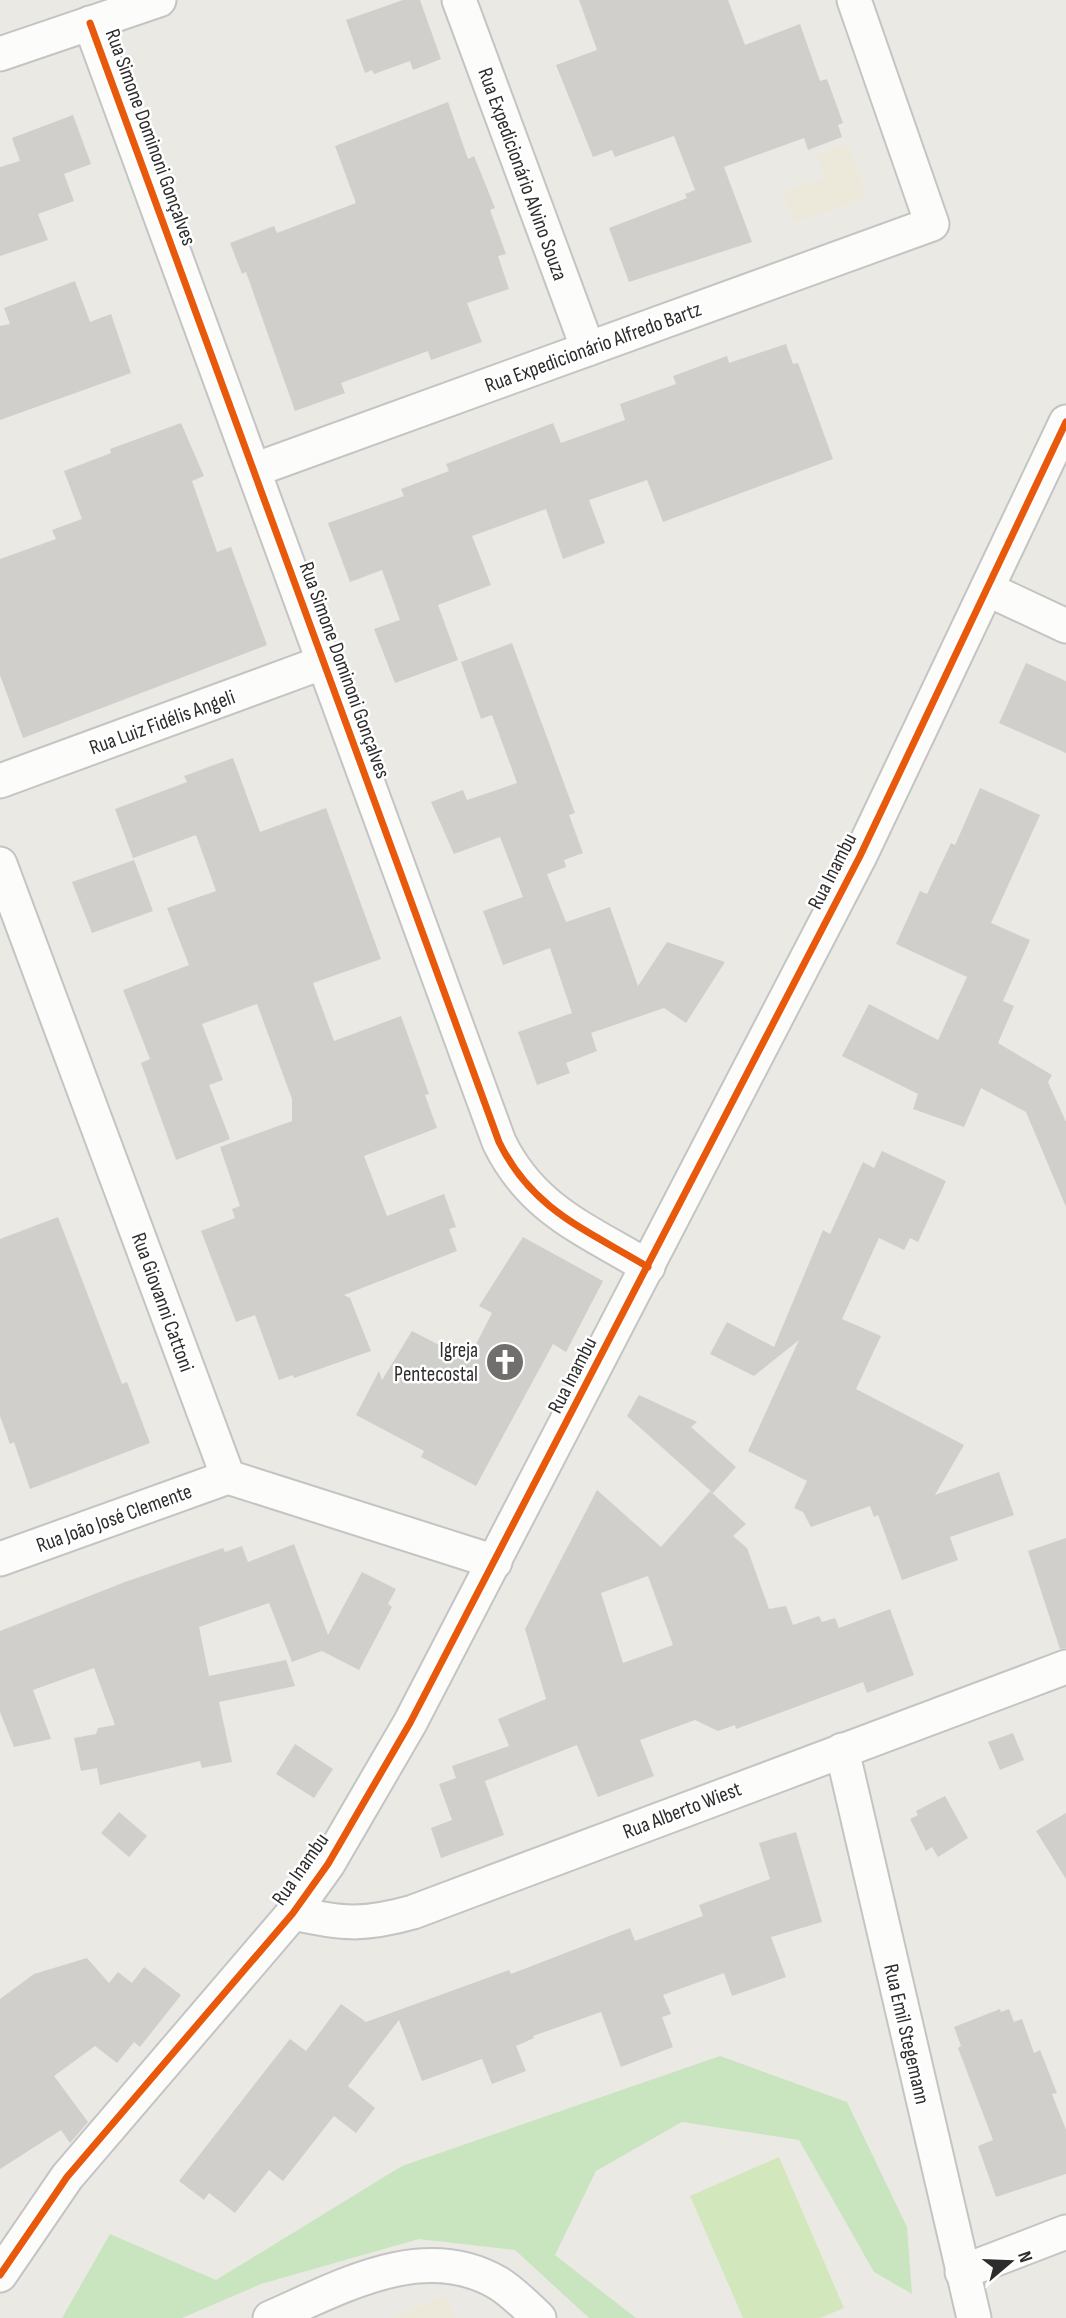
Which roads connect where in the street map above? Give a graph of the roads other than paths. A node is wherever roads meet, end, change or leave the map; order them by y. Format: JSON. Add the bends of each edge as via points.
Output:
{"nodes":[{"id":1,"x":159,"y":0,"type":"edge"},
{"id":2,"x":459,"y":0,"type":"edge"},
{"id":3,"x":854,"y":0,"type":"edge"},
{"id":4,"x":90,"y":23,"type":"junction"},
{"id":5,"x":0,"y":54,"type":"edge"},
{"id":6,"x":587,"y":349,"type":"junction"},
{"id":7,"x":1066,"y":422,"type":"edge"},
{"id":8,"x":254,"y":470,"type":"junction"},
{"id":9,"x":987,"y":589,"type":"junction"},
{"id":10,"x":1066,"y":626,"type":"edge"},
{"id":11,"x":324,"y":662,"type":"junction"},
{"id":12,"x":0,"y":781,"type":"edge"},
{"id":13,"x":0,"y":864,"type":"edge"},
{"id":14,"x":648,"y":1267,"type":"junction"},
{"id":15,"x":228,"y":1478,"type":"junction"},
{"id":16,"x":0,"y":1559,"type":"edge"},
{"id":17,"x":495,"y":1562,"type":"junction"},
{"id":18,"x":1066,"y":1667,"type":"edge"},
{"id":19,"x":842,"y":1751,"type":"junction"},
{"id":20,"x":293,"y":1913,"type":"junction"},
{"id":21,"x":1066,"y":2232,"type":"edge"},
{"id":22,"x":962,"y":2272,"type":"junction"},
{"id":23,"x":0,"y":2276,"type":"edge"},
{"id":24,"x":270,"y":2318,"type":"edge"},
{"id":25,"x":538,"y":2318,"type":"edge"},
{"id":26,"x":974,"y":2318,"type":"edge"}],
"edges":[{"from":1,"to":4,"type":"street"},
{"from":2,"to":6,"type":"street","name":"Rua Expedicionário Alvino Souza"},
{"from":3,"to":6,"type":"street","name":"Rua Expedicionário Alfredo Bartz","via":[[932,224]]},
{"from":4,"to":5,"type":"street"},
{"from":4,"to":8,"type":"street","name":"Rua Simone Dominoni Gonçalves"},
{"from":6,"to":8,"type":"street","name":"Rua Expedicionário Alfredo Bartz"},
{"from":7,"to":9,"type":"street","name":"Rua Inambu"},
{"from":8,"to":11,"type":"street","name":"Rua Simone Dominoni Gonçalves"},
{"from":9,"to":10,"type":"street"},
{"from":9,"to":14,"type":"street","name":"Rua Inambu","via":[[860,856]]},
{"from":11,"to":12,"type":"street","name":"Rua Luiz Fidélis Angeli"},
{"from":11,"to":14,"type":"street","name":"Rua Simone Dominoni Gonçalves","via":[[509,1163],[548,1207]]},
{"from":13,"to":15,"type":"street","name":"Rua Giovanni Cattoni"},
{"from":14,"to":17,"type":"street","name":"Rua Inambu"},
{"from":15,"to":16,"type":"street","name":"Rua João José Clemente"},
{"from":15,"to":17,"type":"street"},
{"from":17,"to":20,"type":"street","name":"Rua Inambu","via":[[366,1800]]},
{"from":18,"to":19,"type":"street","name":"Rua Alberto Wiest"},
{"from":19,"to":20,"type":"street","name":"Rua Alberto Wiest","via":[[413,1912],[373,1923],[335,1922]]},
{"from":19,"to":22,"type":"street","name":"Rua Emil Stegemann"},
{"from":20,"to":23,"type":"street","name":"Rua Inambu","via":[[67,2177]]},
{"from":21,"to":22,"type":"street"},
{"from":22,"to":26,"type":"street","name":"Rua Emil Stegemann"},
{"from":24,"to":25,"type":"street","via":[[368,2276],[413,2265],[458,2269],[497,2282]]}]}
